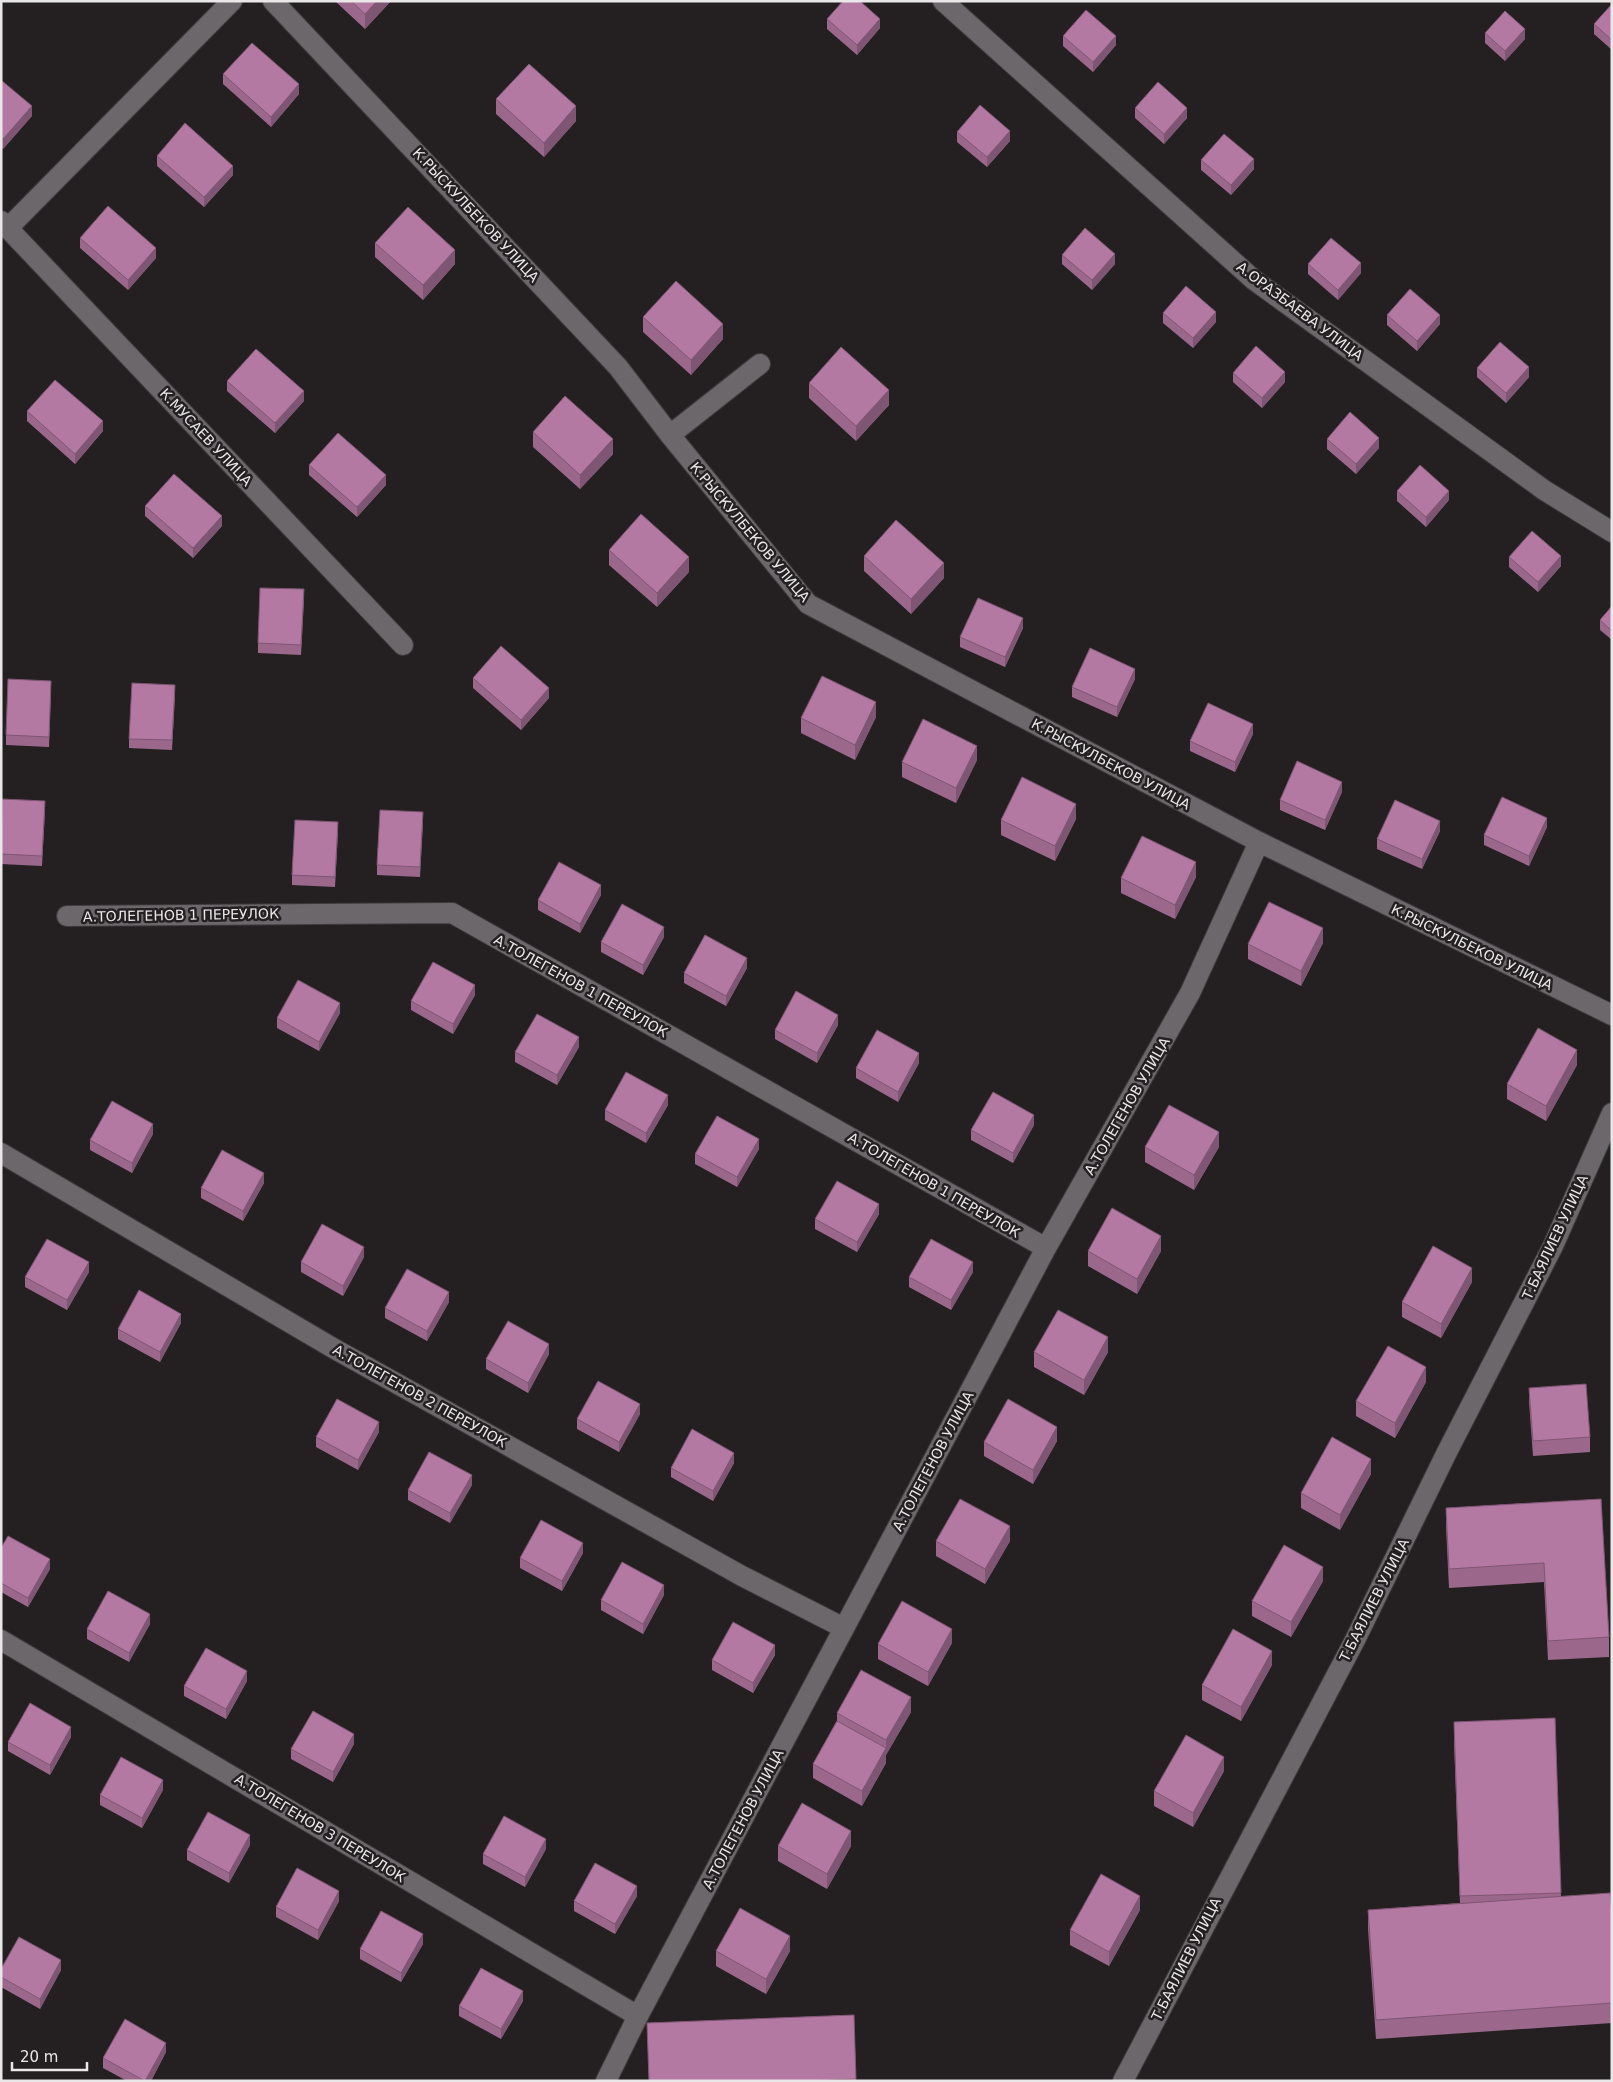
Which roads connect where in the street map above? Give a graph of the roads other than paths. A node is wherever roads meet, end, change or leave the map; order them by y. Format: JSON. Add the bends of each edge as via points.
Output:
{"nodes":[{"id":1,"x":232,"y":1,"type":"edge"},
{"id":2,"x":274,"y":1,"type":"edge"},
{"id":3,"x":943,"y":1,"type":"edge"},
{"id":4,"x":5,"y":225,"type":"edge"},
{"id":5,"x":760,"y":364,"type":"dead end"},
{"id":6,"x":670,"y":435,"type":"junction"},
{"id":7,"x":1612,"y":532,"type":"edge"},
{"id":8,"x":404,"y":645,"type":"dead end"},
{"id":9,"x":1259,"y":842,"type":"junction"},
{"id":10,"x":67,"y":916,"type":"dead end"},
{"id":11,"x":1612,"y":1015,"type":"edge"},
{"id":12,"x":1612,"y":1113,"type":"edge"},
{"id":13,"x":1,"y":1153,"type":"edge"},
{"id":14,"x":1046,"y":1248,"type":"junction"},
{"id":15,"x":844,"y":1628,"type":"junction"},
{"id":16,"x":1,"y":1640,"type":"edge"},
{"id":17,"x":638,"y":2016,"type":"junction"},
{"id":18,"x":606,"y":2081,"type":"edge"},
{"id":19,"x":1123,"y":2081,"type":"edge"}],
"edges":[{"from":1,"to":4,"type":"street","name":"К.МУСАЕВ УЛИЦА"},
{"from":2,"to":6,"type":"street","name":"К.РЫСКУЛБЕКОВ УЛИЦА","via":[[618,367]]},
{"from":3,"to":7,"type":"street","name":"А.ОРАЗБАЕВА УЛИЦА","via":[[1254,280],[1544,490]]},
{"from":4,"to":8,"type":"street","name":"К.МУСАЕВ УЛИЦА"},
{"from":5,"to":6,"type":"street"},
{"from":6,"to":9,"type":"street","name":"К.РЫСКУЛБЕКОВ УЛИЦА","via":[[808,604]]},
{"from":9,"to":11,"type":"street","name":"К.РЫСКУЛБЕКОВ УЛИЦА"},
{"from":9,"to":14,"type":"street","name":"А.ТОЛЕГЕНОВ УЛИЦА","via":[[1190,994]]},
{"from":10,"to":14,"type":"street","name":"А.ТОЛЕГЕНОВ 1 ПЕРЕУЛОК","via":[[452,913]]},
{"from":12,"to":19,"type":"street","name":"Т.БАЯЛИЕВ УЛИЦА","via":[[1553,1246],[1355,1640]]},
{"from":13,"to":15,"type":"street","name":"А.ТОЛЕГЕНОВ 2 ПЕРЕУЛОК","via":[[333,1348],[734,1571]]},
{"from":14,"to":15,"type":"street","name":"А.ТОЛЕГЕНОВ УЛИЦА"},
{"from":15,"to":17,"type":"street","name":"А.ТОЛЕГЕНОВ УЛИЦА"},
{"from":16,"to":17,"type":"street","name":"А.ТОЛЕГЕНОВ 3 ПЕРЕУЛОК"},
{"from":17,"to":18,"type":"street","name":"А.ТОЛЕГЕНОВ УЛИЦА"}]}
